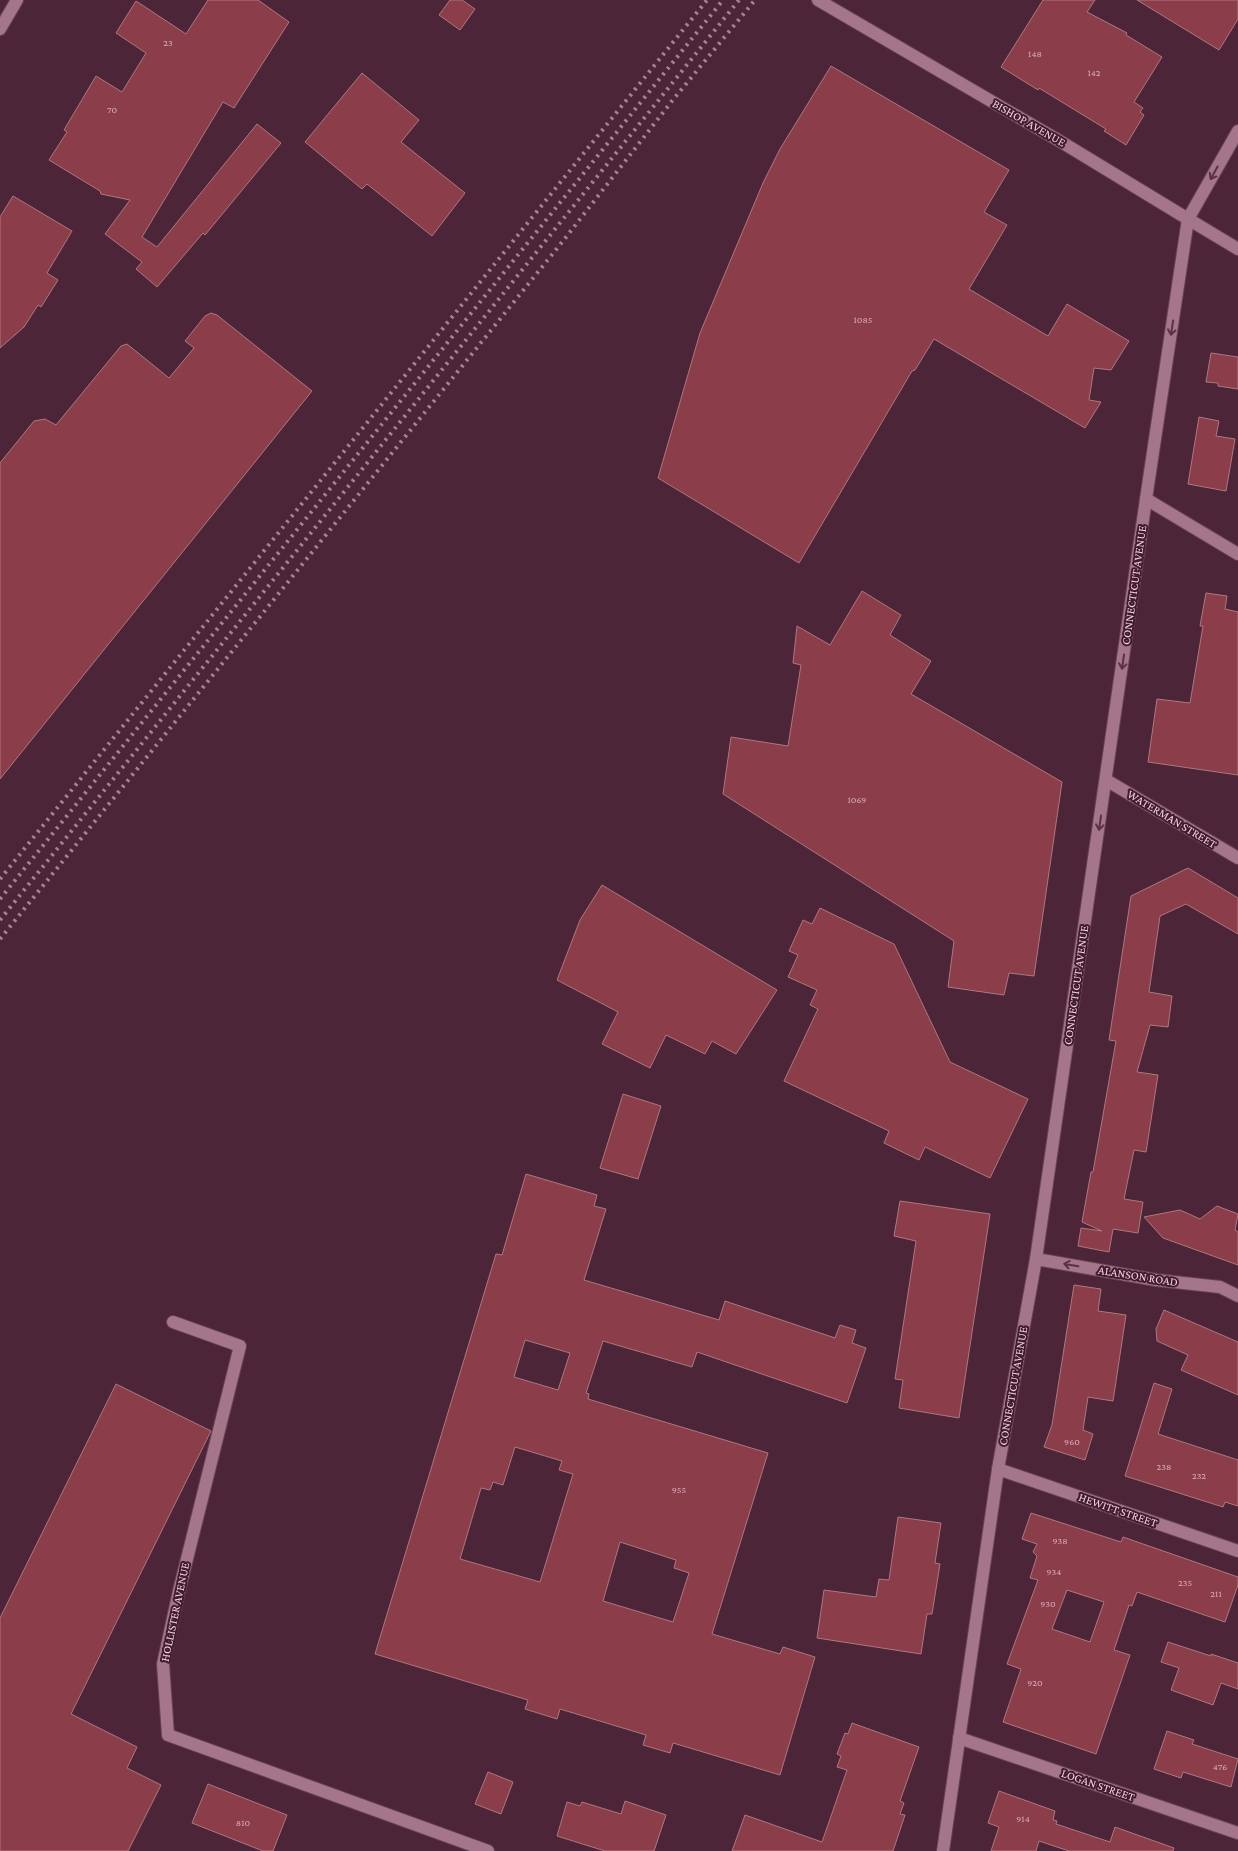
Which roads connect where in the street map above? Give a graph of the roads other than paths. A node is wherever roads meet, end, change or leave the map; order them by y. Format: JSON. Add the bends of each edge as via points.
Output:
{"nodes":[{"id":1,"x":17,"y":0,"type":"edge"},
{"id":2,"x":818,"y":0,"type":"edge"},
{"id":3,"x":0,"y":29,"type":"edge"},
{"id":4,"x":1238,"y":131,"type":"edge"},
{"id":5,"x":1188,"y":219,"type":"junction"},
{"id":6,"x":1238,"y":249,"type":"edge"},
{"id":7,"x":1146,"y":499,"type":"junction"},
{"id":8,"x":1238,"y":554,"type":"edge"},
{"id":9,"x":1106,"y":780,"type":"junction"},
{"id":10,"x":1238,"y":858,"type":"edge"},
{"id":11,"x":1036,"y":1259,"type":"junction"},
{"id":12,"x":1238,"y":1296,"type":"edge"},
{"id":13,"x":173,"y":1322,"type":"dead end"},
{"id":14,"x":998,"y":1469,"type":"junction"},
{"id":15,"x":1238,"y":1551,"type":"edge"},
{"id":16,"x":959,"y":1738,"type":"junction"},
{"id":17,"x":1238,"y":1833,"type":"edge"},
{"id":18,"x":488,"y":1851,"type":"edge"},
{"id":19,"x":943,"y":1851,"type":"edge"}],
"edges":[{"from":1,"to":3,"type":"street"},
{"from":2,"to":5,"type":"street","name":"BISHOP AVENUE"},
{"from":4,"to":5,"type":"street","name":"CONNECTICUT AVENUE","one_way":true},
{"from":5,"to":6,"type":"street","name":"BISHOP AVENUE"},
{"from":5,"to":7,"type":"street","name":"CONNECTICUT AVENUE","one_way":true},
{"from":7,"to":8,"type":"street"},
{"from":7,"to":9,"type":"street","name":"CONNECTICUT AVENUE","one_way":true},
{"from":9,"to":10,"type":"street","name":"WATERMAN STREET"},
{"from":9,"to":11,"type":"street","name":"CONNECTICUT AVENUE","one_way":true},
{"from":12,"to":11,"type":"street","name":"ALANSON ROAD","one_way":true,"via":[[1220,1287],[1156,1280]]},
{"from":11,"to":14,"type":"street","name":"CONNECTICUT AVENUE"},
{"from":13,"to":18,"type":"street","name":"HOLLISTER AVENUE","via":[[240,1346],[163,1664],[168,1735]]},
{"from":14,"to":15,"type":"street","name":"HEWITT STREET"},
{"from":14,"to":16,"type":"street","name":"CONNECTICUT AVENUE"},
{"from":16,"to":17,"type":"street","name":"LOGAN STREET"},
{"from":16,"to":19,"type":"street","name":"CONNECTICUT AVENUE"}]}
